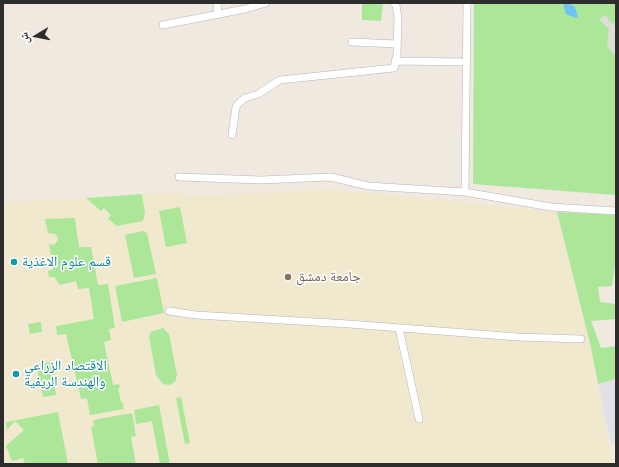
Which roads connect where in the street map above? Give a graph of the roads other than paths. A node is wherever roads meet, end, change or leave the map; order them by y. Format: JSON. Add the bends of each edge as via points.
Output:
{"nodes":[{"id":1,"x":217,"y":3,"type":"edge"},
{"id":2,"x":266,"y":3,"type":"edge"},
{"id":3,"x":394,"y":3,"type":"edge"},
{"id":4,"x":467,"y":3,"type":"edge"},
{"id":5,"x":218,"y":14,"type":"junction"},
{"id":6,"x":163,"y":25,"type":"dead end"},
{"id":7,"x":352,"y":42,"type":"dead end"},
{"id":8,"x":397,"y":44,"type":"junction"},
{"id":9,"x":395,"y":61,"type":"junction"},
{"id":10,"x":467,"y":62,"type":"junction"},
{"id":11,"x":232,"y":135,"type":"dead end"},
{"id":12,"x":179,"y":177,"type":"dead end"},
{"id":13,"x":465,"y":192,"type":"junction"},
{"id":14,"x":616,"y":211,"type":"edge"},
{"id":15,"x":169,"y":311,"type":"dead end"},
{"id":16,"x":399,"y":328,"type":"junction"},
{"id":17,"x":581,"y":339,"type":"dead end"},
{"id":18,"x":419,"y":419,"type":"dead end"}],
"edges":[{"from":1,"to":5,"type":"street"},
{"from":2,"to":5,"type":"street"},
{"from":3,"to":8,"type":"street","via":[[398,17]]},
{"from":4,"to":10,"type":"street"},
{"from":5,"to":6,"type":"street"},
{"from":7,"to":8,"type":"street"},
{"from":8,"to":9,"type":"street"},
{"from":9,"to":10,"type":"street"},
{"from":9,"to":11,"type":"street","via":[[394,68],[296,77],[273,83],[238,104]]},
{"from":10,"to":13,"type":"street"},
{"from":12,"to":13,"type":"street","via":[[261,180],[331,177],[368,186]]},
{"from":13,"to":14,"type":"street","via":[[552,207]]},
{"from":15,"to":16,"type":"street"},
{"from":16,"to":17,"type":"street"},
{"from":16,"to":18,"type":"street"}]}
